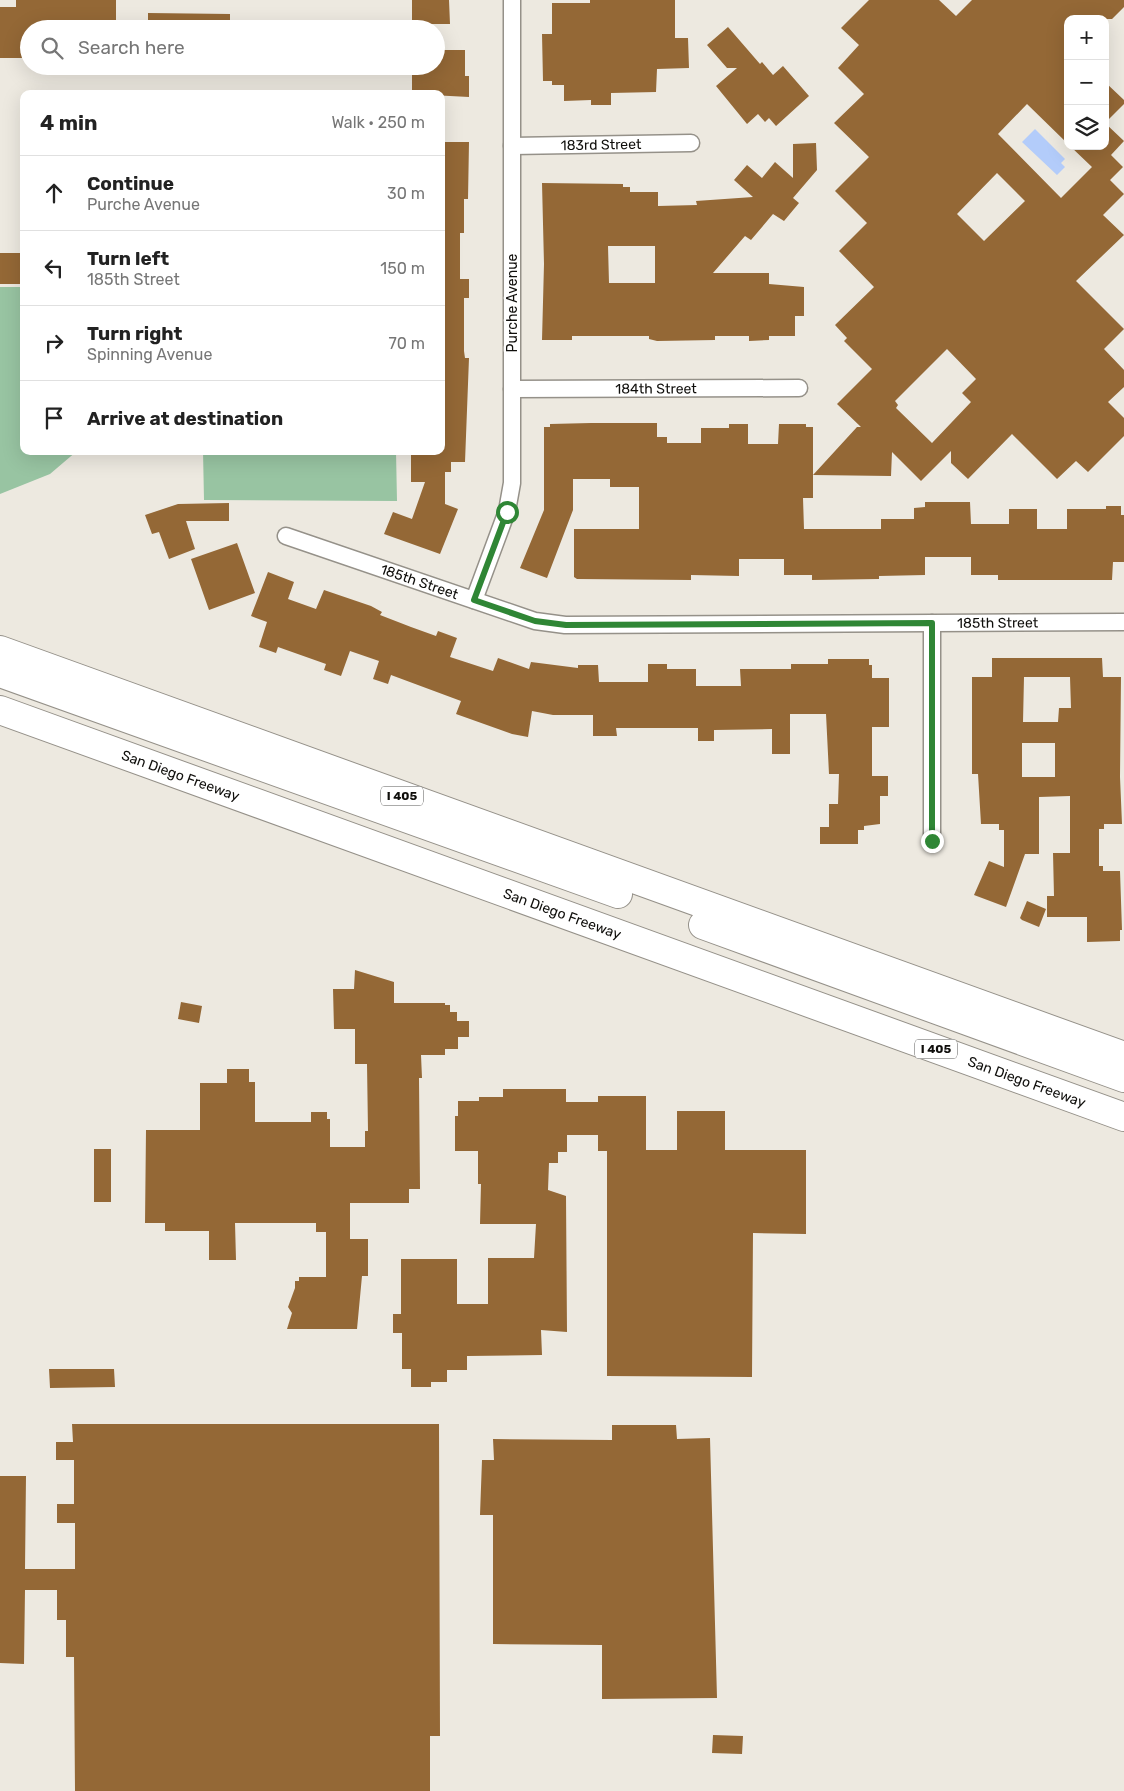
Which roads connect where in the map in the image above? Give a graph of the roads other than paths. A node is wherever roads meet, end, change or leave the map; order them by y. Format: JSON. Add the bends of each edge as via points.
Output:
{"nodes":[{"id":1,"x":512,"y":0,"type":"edge"},
{"id":2,"x":691,"y":143,"type":"dead end"},
{"id":3,"x":512,"y":146,"type":"junction"},
{"id":4,"x":799,"y":388,"type":"dead end"},
{"id":5,"x":512,"y":389,"type":"junction"},
{"id":6,"x":286,"y":536,"type":"dead end"},
{"id":7,"x":474,"y":600,"type":"junction"},
{"id":8,"x":1124,"y":622,"type":"edge"},
{"id":9,"x":932,"y":623,"type":"junction"},
{"id":10,"x":0,"y":650,"type":"edge"},
{"id":11,"x":0,"y":673,"type":"edge"},
{"id":12,"x":0,"y":710,"type":"edge"},
{"id":13,"x":932,"y":841,"type":"dead end"},
{"id":14,"x":1118,"y":1083,"type":"edge"}],
"edges":[{"from":1,"to":3,"type":"street","name":"Purche Avenue"},
{"from":2,"to":3,"type":"street","name":"183rd Street"},
{"from":3,"to":5,"type":"street","name":"Purche Avenue"},
{"from":4,"to":5,"type":"street","name":"184th Street"},
{"from":5,"to":7,"type":"street","name":"Purche Avenue","via":[[512,483],[507,512]]},
{"from":6,"to":7,"type":"street","name":"185th Street"},
{"from":7,"to":9,"type":"street","name":"185th Street","via":[[535,621],[566,625]]},
{"from":8,"to":9,"type":"street","name":"185th Street"},
{"from":9,"to":13,"type":"street"},
{"from":10,"to":14,"type":"highway","number":"I 405"},
{"from":11,"to":14,"type":"highway"},
{"from":12,"to":14,"type":"highway","name":"San Diego Freeway","number":"I 405","via":[[761,985]]}]}
